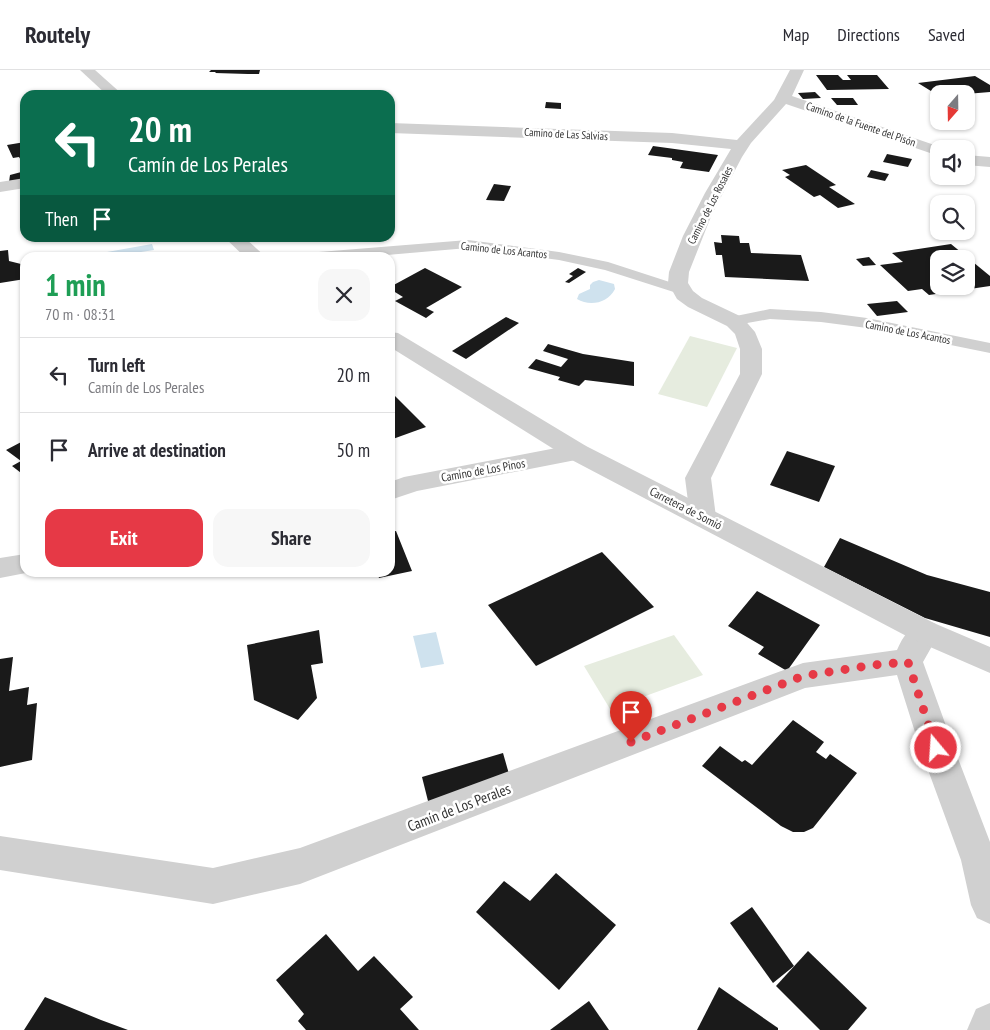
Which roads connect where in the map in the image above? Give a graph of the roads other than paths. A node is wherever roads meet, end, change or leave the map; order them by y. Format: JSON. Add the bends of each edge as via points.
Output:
{"nodes":[{"id":1,"x":87,"y":70,"type":"edge"},
{"id":2,"x":797,"y":70,"type":"edge"},
{"id":3,"x":110,"y":90,"type":"edge"},
{"id":4,"x":784,"y":98,"type":"junction"},
{"id":5,"x":395,"y":128,"type":"edge"},
{"id":6,"x":741,"y":145,"type":"junction"},
{"id":7,"x":930,"y":148,"type":"edge"},
{"id":8,"x":975,"y":161,"type":"edge"},
{"id":9,"x":990,"y":162,"type":"edge"},
{"id":10,"x":20,"y":184,"type":"edge"},
{"id":11,"x":0,"y":186,"type":"edge"},
{"id":12,"x":239,"y":242,"type":"edge"},
{"id":13,"x":251,"y":252,"type":"edge"},
{"id":14,"x":369,"y":252,"type":"edge"},
{"id":15,"x":680,"y":290,"type":"junction"},
{"id":16,"x":736,"y":320,"type":"junction"},
{"id":17,"x":395,"y":341,"type":"edge"},
{"id":18,"x":990,"y":348,"type":"edge"},
{"id":19,"x":577,"y":452,"type":"junction"},
{"id":20,"x":395,"y":489,"type":"edge"},
{"id":21,"x":703,"y":517,"type":"junction"},
{"id":22,"x":20,"y":565,"type":"edge"},
{"id":23,"x":0,"y":568,"type":"edge"},
{"id":24,"x":925,"y":632,"type":"junction"},
{"id":25,"x":990,"y":661,"type":"edge"},
{"id":26,"x":908,"y":662,"type":"junction"},
{"id":27,"x":0,"y":853,"type":"edge"},
{"id":28,"x":990,"y":905,"type":"edge"},
{"id":29,"x":990,"y":1023,"type":"edge"},
{"id":30,"x":988,"y":1030,"type":"edge"}],
"edges":[{"from":1,"to":3,"type":"street"},
{"from":2,"to":4,"type":"street","name":"Camino de Los Rosales"},
{"from":4,"to":6,"type":"street","name":"Camino de Los Rosales"},
{"from":4,"to":7,"type":"street","name":"Camino de la Fuente del Pisón"},
{"from":5,"to":6,"type":"street","name":"Camino de Las Salvias","via":[[662,138]]},
{"from":6,"to":15,"type":"street","name":"Camino de Los Rosales","via":[[700,219],[677,277]]},
{"from":8,"to":9,"type":"street"},
{"from":10,"to":11,"type":"street"},
{"from":12,"to":13,"type":"street"},
{"from":14,"to":15,"type":"lane","name":"Camino de Los Acantos","via":[[468,244],[600,264]]},
{"from":15,"to":16,"type":"street","via":[[693,301]]},
{"from":16,"to":18,"type":"lane","name":"Camino de Los Acantos","via":[[770,314],[821,317]]},
{"from":16,"to":21,"type":"street","via":[[750,342],[752,374],[698,478]]},
{"from":17,"to":19,"type":"street","name":"Carretera de Somió"},
{"from":19,"to":20,"type":"street","name":"Camino de Los Pinos","via":[[413,483]]},
{"from":19,"to":21,"type":"street","name":"Carretera de Somió"},
{"from":21,"to":24,"type":"street","name":"Carretera de Somió"},
{"from":22,"to":23,"type":"street"},
{"from":24,"to":25,"type":"street","name":"Carretera de Somió"},
{"from":24,"to":26,"type":"street"},
{"from":26,"to":27,"type":"street","name":"Camín de Los Perales","via":[[803,676],[300,866],[213,886]]},
{"from":26,"to":28,"type":"street","via":[[936,748],[979,860]]},
{"from":29,"to":30,"type":"street"}]}
